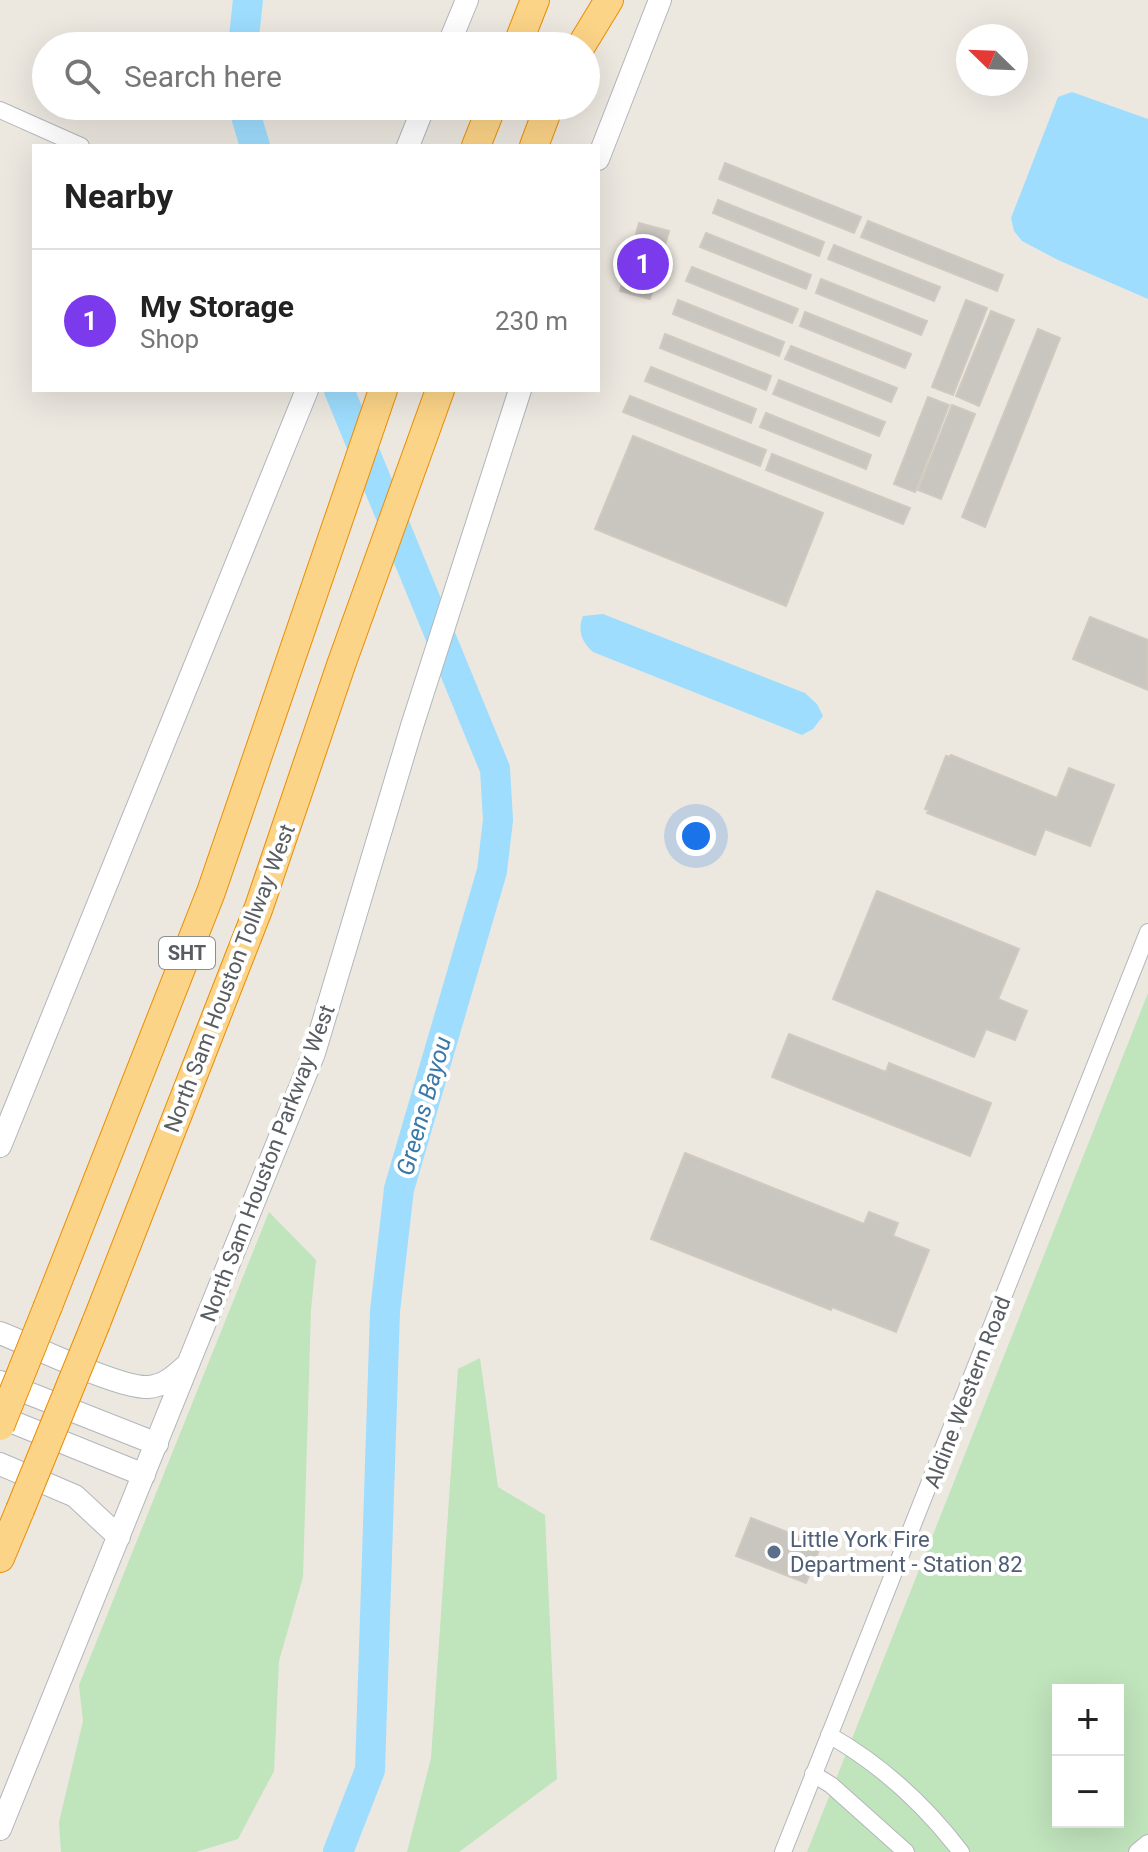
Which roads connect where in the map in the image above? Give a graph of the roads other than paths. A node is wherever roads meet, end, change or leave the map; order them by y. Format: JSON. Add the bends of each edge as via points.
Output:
{"nodes":[{"id":1,"x":467,"y":0,"type":"edge"},
{"id":2,"x":535,"y":0,"type":"edge"},
{"id":3,"x":591,"y":0,"type":"edge"},
{"id":4,"x":609,"y":0,"type":"edge"},
{"id":5,"x":660,"y":0,"type":"edge"},
{"id":6,"x":454,"y":32,"type":"edge"},
{"id":7,"x":522,"y":32,"type":"edge"},
{"id":8,"x":578,"y":32,"type":"edge"},
{"id":9,"x":590,"y":32,"type":"edge"},
{"id":10,"x":0,"y":110,"type":"edge"},
{"id":11,"x":418,"y":120,"type":"edge"},
{"id":12,"x":486,"y":120,"type":"edge"},
{"id":13,"x":544,"y":120,"type":"edge"},
{"id":14,"x":76,"y":144,"type":"edge"},
{"id":15,"x":409,"y":144,"type":"edge"},
{"id":16,"x":477,"y":144,"type":"edge"},
{"id":17,"x":535,"y":144,"type":"edge"},
{"id":18,"x":600,"y":154,"type":"edge"},
{"id":19,"x":306,"y":392,"type":"edge"},
{"id":20,"x":382,"y":392,"type":"edge"},
{"id":21,"x":439,"y":392,"type":"edge"},
{"id":22,"x":519,"y":392,"type":"edge"},
{"id":23,"x":1148,"y":932,"type":"edge"},
{"id":24,"x":0,"y":1146,"type":"edge"},
{"id":25,"x":0,"y":1333,"type":"edge"},
{"id":26,"x":189,"y":1364,"type":"junction"},
{"id":27,"x":0,"y":1382,"type":"edge"},
{"id":28,"x":0,"y":1417,"type":"edge"},
{"id":29,"x":0,"y":1426,"type":"edge"},
{"id":30,"x":157,"y":1444,"type":"junction"},
{"id":31,"x":0,"y":1464,"type":"edge"},
{"id":32,"x":144,"y":1475,"type":"junction"},
{"id":33,"x":119,"y":1537,"type":"junction"},
{"id":34,"x":0,"y":1558,"type":"edge"},
{"id":35,"x":829,"y":1735,"type":"junction"},
{"id":36,"x":813,"y":1774,"type":"junction"},
{"id":37,"x":0,"y":1829,"type":"edge"},
{"id":38,"x":1148,"y":1843,"type":"edge"},
{"id":39,"x":783,"y":1852,"type":"edge"},
{"id":40,"x":906,"y":1852,"type":"edge"},
{"id":41,"x":961,"y":1852,"type":"edge"},
{"id":42,"x":1137,"y":1852,"type":"edge"}],
"edges":[{"from":1,"to":6,"type":"main road"},
{"from":2,"to":7,"type":"highway"},
{"from":3,"to":8,"type":"highway"},
{"from":4,"to":9,"type":"highway"},
{"from":5,"to":18,"type":"main road"},
{"from":10,"to":14,"type":"street"},
{"from":11,"to":15,"type":"main road"},
{"from":12,"to":16,"type":"highway"},
{"from":13,"to":17,"type":"highway"},
{"from":19,"to":24,"type":"main road"},
{"from":20,"to":29,"type":"highway","number":"SHT","bridge":true,"via":[[211,892]]},
{"from":21,"to":34,"type":"highway","name":"North Sam Houston Tollway West","number":"SHT","bridge":true,"via":[[259,907]]},
{"from":22,"to":26,"type":"main road","name":"North Sam Houston Parkway West","via":[[314,1053]]},
{"from":23,"to":35,"type":"street","name":"Aldine Western Road"},
{"from":25,"to":26,"type":"main road","via":[[125,1384],[148,1387],[169,1381]]},
{"from":26,"to":30,"type":"main road","name":"North Sam Houston Parkway West"},
{"from":27,"to":30,"type":"main road"},
{"from":28,"to":32,"type":"main road"},
{"from":30,"to":32,"type":"main road","name":"North Sam Houston Parkway West"},
{"from":31,"to":33,"type":"main road","via":[[75,1496]]},
{"from":32,"to":33,"type":"main road","name":"North Sam Houston Parkway West"},
{"from":33,"to":37,"type":"main road","name":"North Sam Houston Parkway West"},
{"from":35,"to":36,"type":"street","name":"Aldine Western Road"},
{"from":35,"to":41,"type":"street","via":[[890,1777]]},
{"from":36,"to":39,"type":"street","name":"Aldine Western Road"},
{"from":36,"to":40,"type":"street"},
{"from":38,"to":42,"type":"street"}]}
